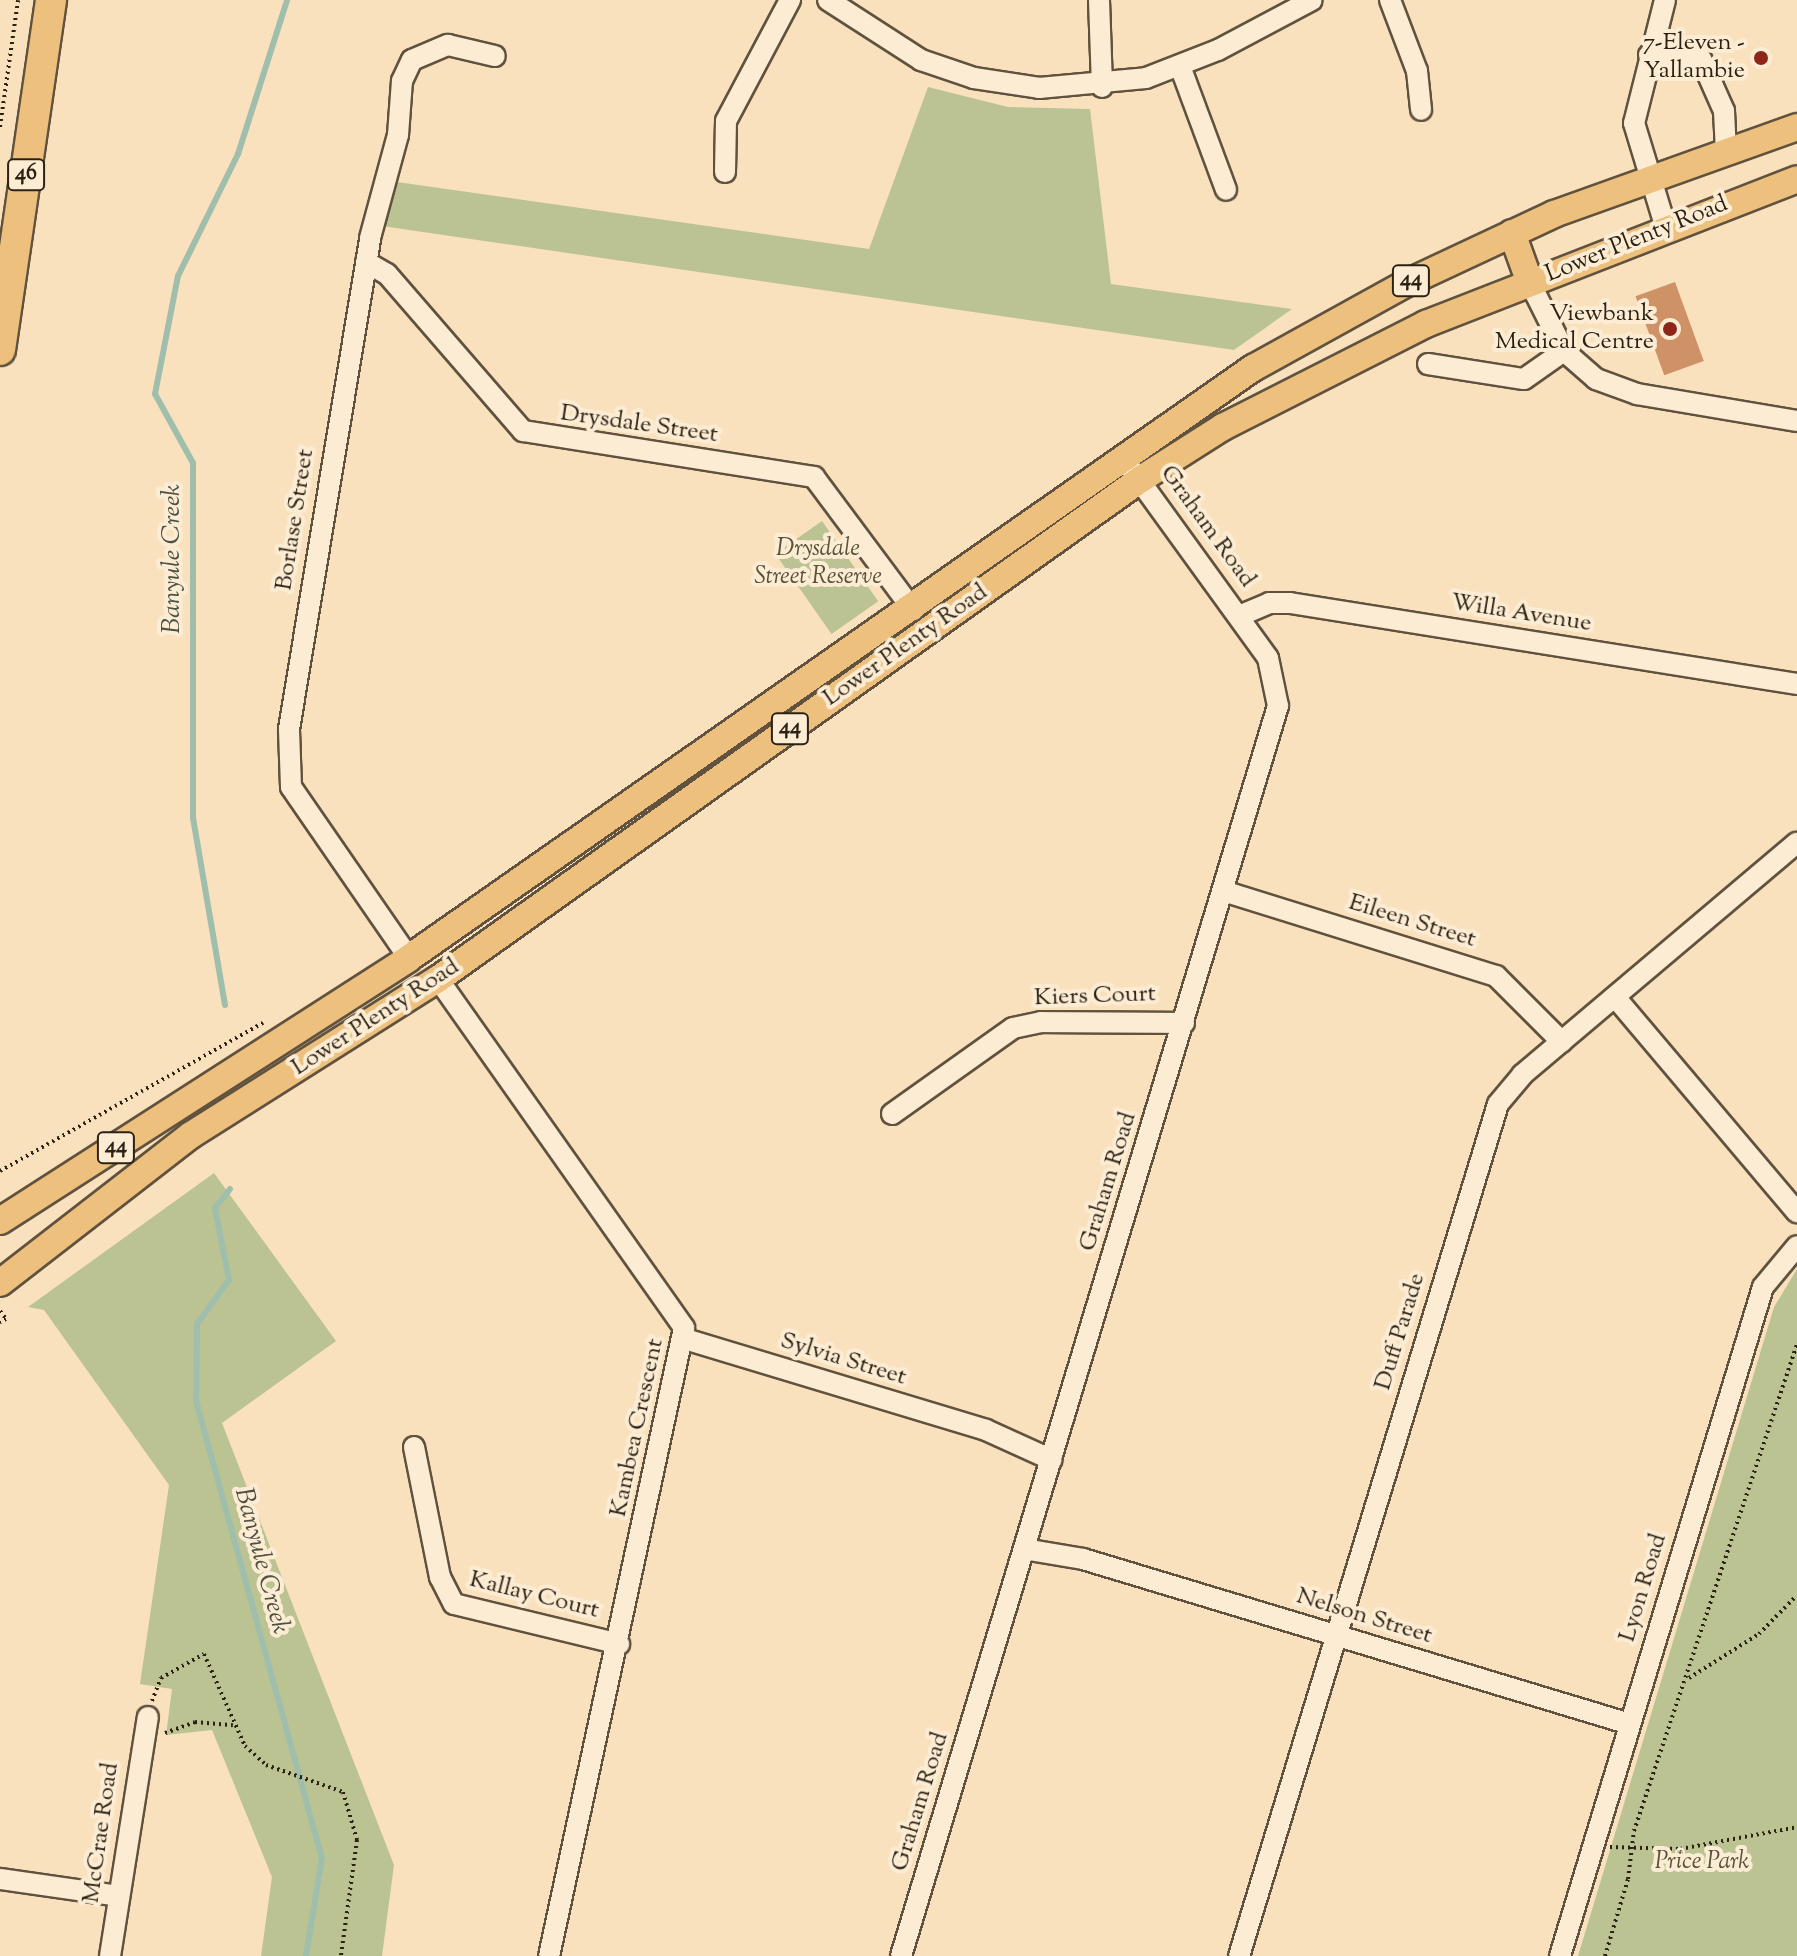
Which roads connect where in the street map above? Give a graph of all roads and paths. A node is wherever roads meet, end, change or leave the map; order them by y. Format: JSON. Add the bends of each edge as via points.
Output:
{"nodes":[{"id":1,"x":18,"y":0,"type":"edge"},
{"id":2,"x":51,"y":0,"type":"edge"},
{"id":3,"x":790,"y":0,"type":"edge"},
{"id":4,"x":828,"y":0,"type":"edge"},
{"id":5,"x":1099,"y":0,"type":"edge"},
{"id":6,"x":1312,"y":0,"type":"edge"},
{"id":7,"x":1390,"y":0,"type":"edge"},
{"id":8,"x":1665,"y":0,"type":"edge"},
{"id":9,"x":1649,"y":55,"type":"junction"},
{"id":10,"x":495,"y":56,"type":"dead end"},
{"id":11,"x":1180,"y":66,"type":"junction"},
{"id":12,"x":1102,"y":87,"type":"junction"},
{"id":13,"x":1421,"y":110,"type":"dead end"},
{"id":14,"x":0,"y":127,"type":"edge"},
{"id":15,"x":1797,"y":127,"type":"edge"},
{"id":16,"x":1726,"y":152,"type":"junction"},
{"id":17,"x":725,"y":172,"type":"dead end"},
{"id":18,"x":1649,"y":177,"type":"junction"},
{"id":19,"x":1797,"y":179,"type":"edge"},
{"id":20,"x":1226,"y":190,"type":"dead end"},
{"id":21,"x":1666,"y":228,"type":"junction"},
{"id":22,"x":1512,"y":233,"type":"junction"},
{"id":23,"x":366,"y":262,"type":"junction"},
{"id":24,"x":1530,"y":283,"type":"junction"},
{"id":25,"x":0,"y":350,"type":"edge"},
{"id":26,"x":1564,"y":351,"type":"junction"},
{"id":27,"x":1428,"y":364,"type":"dead end"},
{"id":28,"x":1797,"y":421,"type":"edge"},
{"id":29,"x":1123,"y":458,"type":"junction"},
{"id":30,"x":1141,"y":479,"type":"junction"},
{"id":31,"x":913,"y":610,"type":"junction"},
{"id":32,"x":1239,"y":616,"type":"junction"},
{"id":33,"x":1797,"y":684,"type":"edge"},
{"id":34,"x":1797,"y":843,"type":"edge"},
{"id":35,"x":1223,"y":891,"type":"junction"},
{"id":36,"x":409,"y":958,"type":"junction"},
{"id":37,"x":438,"y":979,"type":"junction"},
{"id":38,"x":1615,"y":997,"type":"junction"},
{"id":39,"x":268,"y":1020,"type":"dead end"},
{"id":40,"x":1184,"y":1023,"type":"junction"},
{"id":41,"x":1562,"y":1042,"type":"junction"},
{"id":42,"x":892,"y":1114,"type":"dead end"},
{"id":43,"x":0,"y":1171,"type":"edge"},
{"id":44,"x":1797,"y":1212,"type":"edge"},
{"id":45,"x":0,"y":1221,"type":"edge"},
{"id":46,"x":1797,"y":1246,"type":"edge"},
{"id":47,"x":0,"y":1283,"type":"edge"},
{"id":48,"x":0,"y":1311,"type":"edge"},
{"id":49,"x":0,"y":1322,"type":"edge"},
{"id":50,"x":685,"y":1339,"type":"junction"},
{"id":51,"x":1797,"y":1344,"type":"edge"},
{"id":52,"x":414,"y":1447,"type":"dead end"},
{"id":53,"x":1055,"y":1450,"type":"junction"},
{"id":54,"x":1027,"y":1542,"type":"junction"},
{"id":55,"x":1797,"y":1595,"type":"edge"},
{"id":56,"x":1336,"y":1636,"type":"junction"},
{"id":57,"x":619,"y":1644,"type":"junction"},
{"id":58,"x":1688,"y":1679,"type":"junction"},
{"id":59,"x":148,"y":1717,"type":"joint"},
{"id":60,"x":1630,"y":1724,"type":"junction"},
{"id":61,"x":234,"y":1725,"type":"junction"},
{"id":62,"x":161,"y":1744,"type":"dead end"},
{"id":63,"x":1797,"y":1827,"type":"edge"},
{"id":64,"x":1609,"y":1846,"type":"dead end"},
{"id":65,"x":1629,"y":1852,"type":"junction"},
{"id":66,"x":0,"y":1879,"type":"edge"},
{"id":67,"x":119,"y":1896,"type":"junction"},
{"id":68,"x":110,"y":1956,"type":"edge"},
{"id":69,"x":341,"y":1956,"type":"edge"},
{"id":70,"x":549,"y":1956,"type":"edge"},
{"id":71,"x":901,"y":1956,"type":"edge"},
{"id":72,"x":1239,"y":1956,"type":"edge"},
{"id":73,"x":1560,"y":1956,"type":"edge"},
{"id":74,"x":1605,"y":1956,"type":"edge"}],
"edges":[{"from":1,"to":14,"type":"path"},
{"from":2,"to":25,"type":"highway","number":"46"},
{"from":3,"to":17,"type":"street","via":[[726,121]]},
{"from":4,"to":12,"type":"street","via":[[888,44],[945,70],[1010,86]]},
{"from":5,"to":12,"type":"street"},
{"from":6,"to":11,"type":"street"},
{"from":7,"to":13,"type":"street","via":[[1417,71]]},
{"from":8,"to":9,"type":"street"},
{"from":9,"to":16,"type":"street","via":[[1701,59],[1724,111]]},
{"from":9,"to":18,"type":"street","via":[[1634,123]]},
{"from":10,"to":23,"type":"street","name":"Borlase Street","via":[[448,45],[412,60],[402,81],[398,135]]},
{"from":11,"to":12,"type":"street"},
{"from":11,"to":20,"type":"street"},
{"from":15,"to":16,"type":"main road","name":"Lower Plenty Road","number":"44"},
{"from":16,"to":18,"type":"main road","name":"Lower Plenty Road","number":"44"},
{"from":18,"to":21,"type":"street"},
{"from":18,"to":22,"type":"main road","name":"Lower Plenty Road","number":"44"},
{"from":19,"to":21,"type":"main road","name":"Lower Plenty Road","number":"44"},
{"from":21,"to":24,"type":"main road","name":"Lower Plenty Road","number":"44"},
{"from":22,"to":24,"type":"main road"},
{"from":22,"to":29,"type":"main road","name":"Lower Plenty Road","number":"44","via":[[1300,340]]},
{"from":23,"to":31,"type":"street","name":"Drysdale Street","via":[[387,274],[523,431],[814,477]]},
{"from":23,"to":36,"type":"street","name":"Borlase Street","via":[[286,766],[291,787]]},
{"from":24,"to":26,"type":"street"},
{"from":24,"to":30,"type":"main road","name":"Lower Plenty Road","number":"44","via":[[1341,362]]},
{"from":26,"to":27,"type":"street","via":[[1524,379]]},
{"from":26,"to":28,"type":"street","via":[[1617,388]]},
{"from":29,"to":30,"type":"street","name":"Graham Road"},
{"from":29,"to":31,"type":"main road","name":"Lower Plenty Road","number":"44"},
{"from":30,"to":32,"type":"street","name":"Graham Road"},
{"from":30,"to":37,"type":"main road","name":"Lower Plenty Road","number":"44"},
{"from":31,"to":36,"type":"main road","name":"Lower Plenty Road","number":"44"},
{"from":32,"to":33,"type":"street","name":"Willa Avenue","via":[[1269,603],[1290,603]]},
{"from":32,"to":35,"type":"street","name":"Graham Road","via":[[1273,669],[1278,706]]},
{"from":34,"to":38,"type":"street","name":"Duff Parade"},
{"from":35,"to":40,"type":"street","name":"Graham Road"},
{"from":35,"to":41,"type":"street","name":"Eileen Street","via":[[1496,976]]},
{"from":36,"to":45,"type":"main road","name":"Lower Plenty Road","number":"44"},
{"from":37,"to":47,"type":"main road","name":"Lower Plenty Road","number":"44","via":[[191,1135]]},
{"from":37,"to":50,"type":"street","name":"Kambea Crescent","via":[[673,1307]]},
{"from":38,"to":41,"type":"street","name":"Duff Parade"},
{"from":38,"to":44,"type":"street"},
{"from":39,"to":43,"type":"path"},
{"from":40,"to":42,"type":"street","name":"Kiers Court","via":[[1041,1022],[1013,1028]]},
{"from":40,"to":53,"type":"street","name":"Graham Road"},
{"from":41,"to":56,"type":"street","name":"Duff Parade","via":[[1498,1104]]},
{"from":46,"to":60,"type":"street","name":"Lyon Road","via":[[1763,1287]]},
{"from":48,"to":49,"type":"path","via":[[6,1319]]},
{"from":50,"to":53,"type":"street","name":"Sylvia Street"},
{"from":50,"to":57,"type":"street","name":"Kambea Crescent"},
{"from":51,"to":58,"type":"path"},
{"from":52,"to":57,"type":"street","name":"Kallay Court","via":[[440,1577],[454,1604]]},
{"from":53,"to":54,"type":"street","name":"Graham Road"},
{"from":54,"to":56,"type":"street","name":"Nelson Street"},
{"from":54,"to":71,"type":"street","name":"Graham Road"},
{"from":55,"to":58,"type":"path","via":[[1759,1634]]},
{"from":56,"to":60,"type":"street","name":"Nelson Street"},
{"from":56,"to":72,"type":"street","name":"Duff Parade"},
{"from":57,"to":70,"type":"street","name":"Kambea Crescent"},
{"from":58,"to":65,"type":"path"},
{"from":59,"to":61,"type":"path","via":[[161,1678],[204,1654]]},
{"from":59,"to":67,"type":"street","name":"McCrae Road"},
{"from":60,"to":73,"type":"street","name":"Lyon Road"},
{"from":61,"to":62,"type":"path","via":[[173,1727]]},
{"from":61,"to":69,"type":"path","via":[[266,1765],[343,1792],[357,1840]]},
{"from":63,"to":65,"type":"path","via":[[1680,1849]]},
{"from":64,"to":65,"type":"path"},
{"from":65,"to":74,"type":"path","via":[[1628,1879]]},
{"from":66,"to":67,"type":"street"},
{"from":67,"to":68,"type":"street","name":"McCrae Road"}]}
